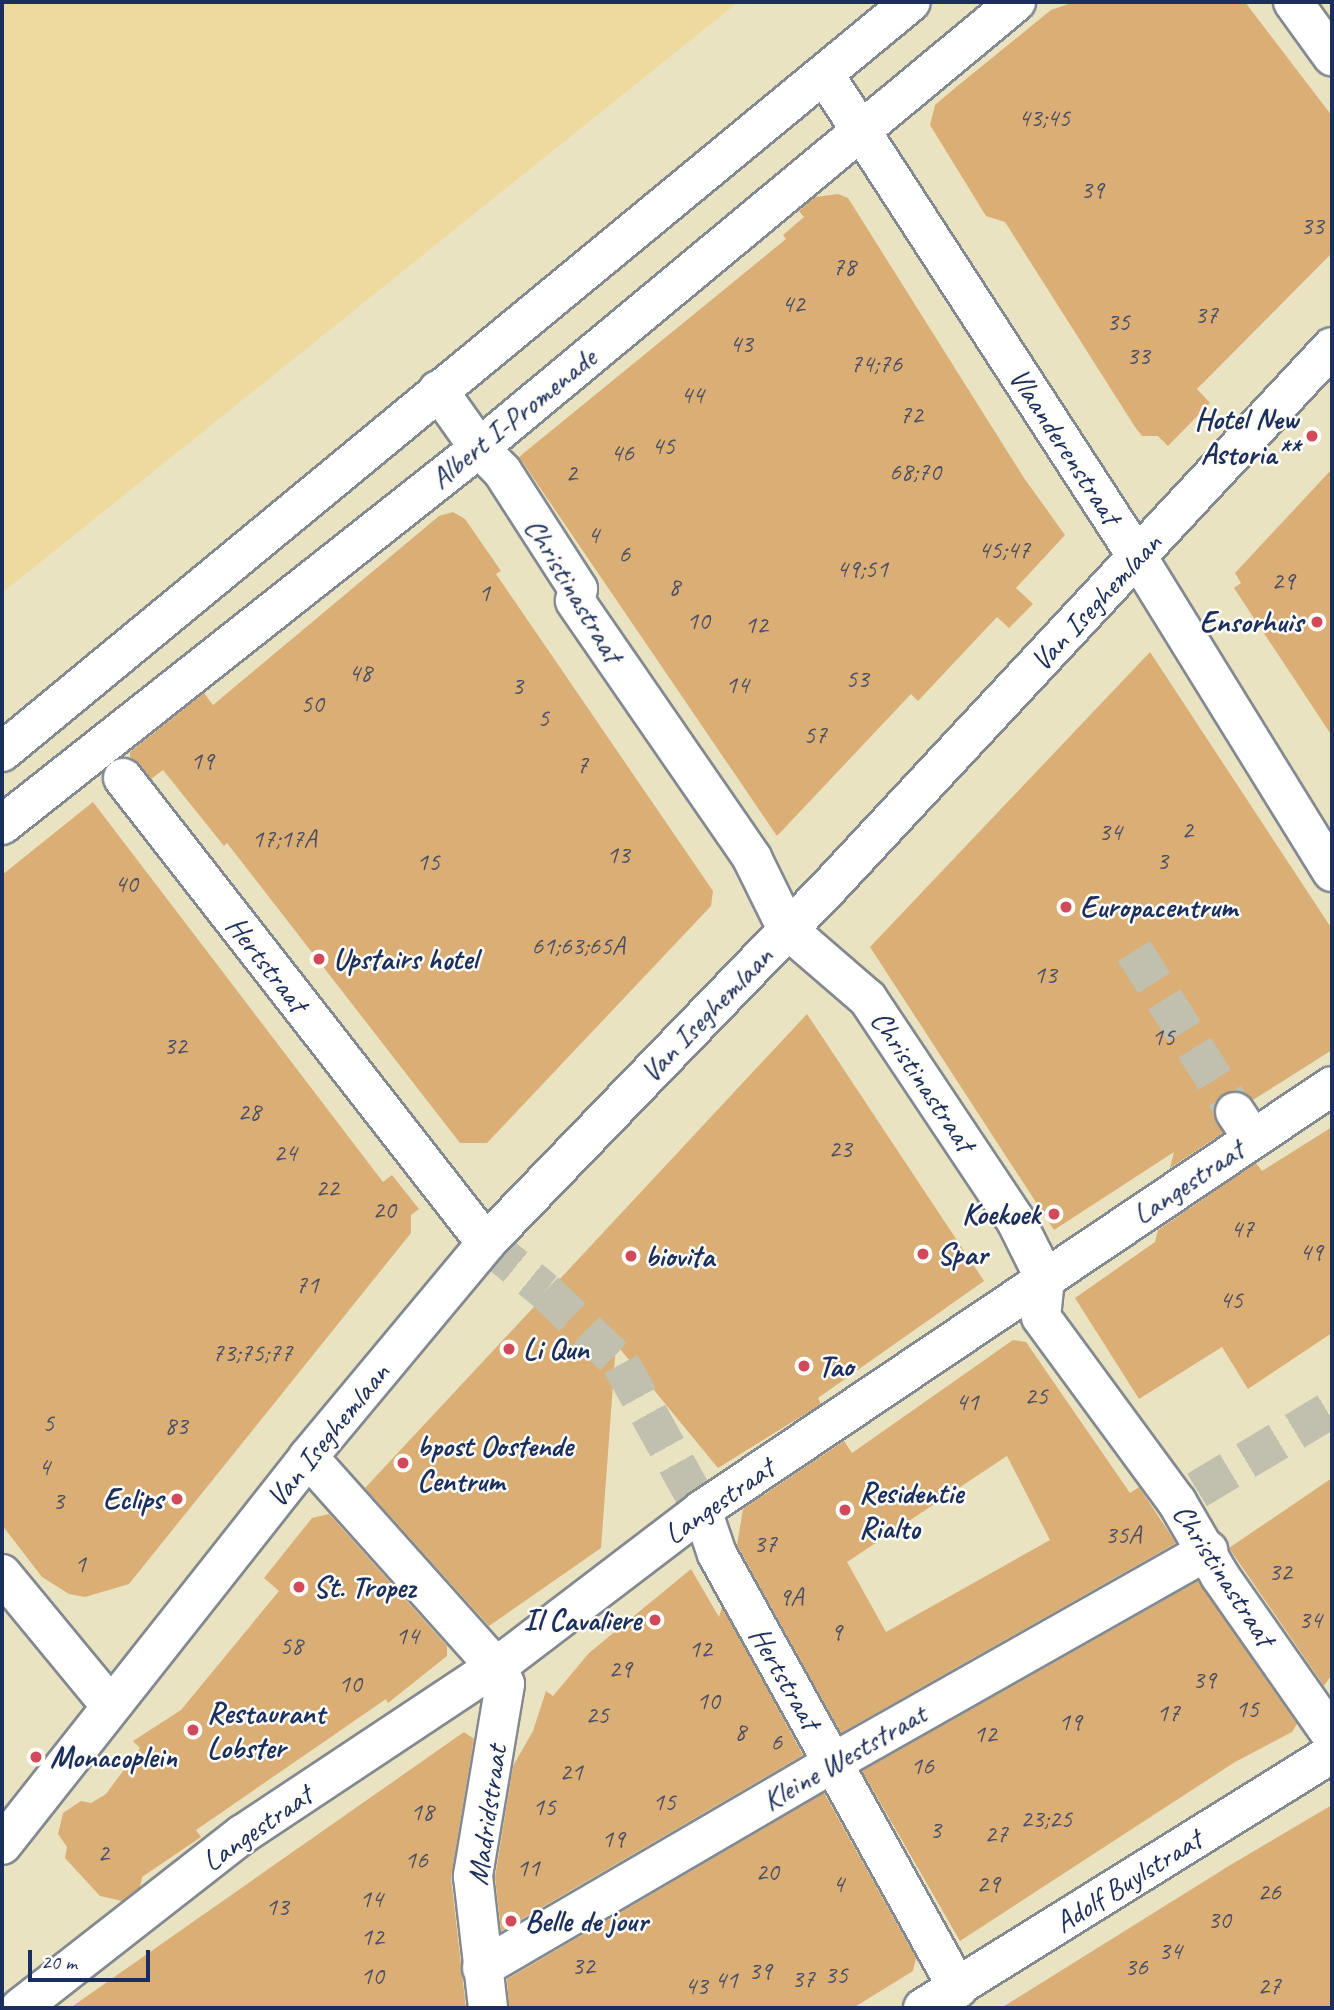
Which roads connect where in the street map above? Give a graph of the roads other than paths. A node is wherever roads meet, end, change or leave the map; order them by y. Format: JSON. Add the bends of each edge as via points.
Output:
{"nodes":[{"id":1,"x":911,"y":2,"type":"edge"},
{"id":2,"x":1016,"y":2,"type":"edge"},
{"id":3,"x":1293,"y":2,"type":"edge"},
{"id":4,"x":1332,"y":55,"type":"edge"},
{"id":5,"x":824,"y":74,"type":"junction"},
{"id":6,"x":859,"y":130,"type":"junction"},
{"id":7,"x":1332,"y":347,"type":"edge"},
{"id":8,"x":439,"y":390,"type":"junction"},
{"id":9,"x":484,"y":466,"type":"junction"},
{"id":10,"x":1138,"y":558,"type":"junction"},
{"id":11,"x":58,"y":706,"type":"junction"},
{"id":12,"x":2,"y":752,"type":"edge"},
{"id":13,"x":94,"y":752,"type":"junction"},
{"id":14,"x":123,"y":778,"type":"dead end"},
{"id":15,"x":2,"y":825,"type":"edge"},
{"id":16,"x":1332,"y":872,"type":"edge"},
{"id":17,"x":222,"y":906,"type":"junction"},
{"id":18,"x":787,"y":929,"type":"junction"},
{"id":19,"x":1332,"y":1086,"type":"edge"},
{"id":20,"x":486,"y":1243,"type":"junction"},
{"id":21,"x":1045,"y":1279,"type":"junction"},
{"id":22,"x":308,"y":1457,"type":"junction"},
{"id":23,"x":702,"y":1510,"type":"junction"},
{"id":24,"x":1208,"y":1550,"type":"junction"},
{"id":25,"x":2,"y":1574,"type":"edge"},
{"id":26,"x":496,"y":1667,"type":"junction"},
{"id":27,"x":111,"y":1706,"type":"junction"},
{"id":28,"x":1332,"y":1736,"type":"edge"},
{"id":29,"x":1332,"y":1753,"type":"edge"},
{"id":30,"x":834,"y":1762,"type":"junction"},
{"id":31,"x":2,"y":1845,"type":"edge"},
{"id":32,"x":482,"y":1968,"type":"junction"},
{"id":33,"x":958,"y":1989,"type":"junction"},
{"id":34,"x":20,"y":2008,"type":"edge"},
{"id":35,"x":488,"y":2008,"type":"edge"},
{"id":36,"x":923,"y":2008,"type":"edge"}],
"edges":[{"from":1,"to":5,"type":"street"},
{"from":2,"to":6,"type":"street","name":"Albert I-Promenade"},
{"from":3,"to":4,"type":"street"},
{"from":5,"to":6,"type":"street","name":"Vlaanderenstraat"},
{"from":5,"to":8,"type":"street"},
{"from":6,"to":9,"type":"street","name":"Albert I-Promenade"},
{"from":6,"to":10,"type":"street","name":"Vlaanderenstraat"},
{"from":7,"to":10,"type":"street","name":"Van Iseghemlaan"},
{"from":8,"to":9,"type":"street","name":"Christinastraat"},
{"from":8,"to":11,"type":"street"},
{"from":9,"to":13,"type":"street","name":"Albert I-Promenade"},
{"from":9,"to":18,"type":"street","name":"Christinastraat","via":[[502,471],[578,589],[575,601],[752,858]]},
{"from":10,"to":16,"type":"street","name":"Vlaanderenstraat"},
{"from":10,"to":18,"type":"street","name":"Van Iseghemlaan"},
{"from":11,"to":12,"type":"street"},
{"from":11,"to":13,"type":"street"},
{"from":13,"to":15,"type":"street","name":"Albert I-Promenade"},
{"from":13,"to":17,"type":"street","name":"Hertstraat","via":[[135,762],[233,883]]},
{"from":14,"to":17,"type":"street"},
{"from":17,"to":20,"type":"street","name":"Hertstraat"},
{"from":18,"to":20,"type":"street","name":"Van Iseghemlaan"},
{"from":18,"to":21,"type":"street","name":"Christinastraat","via":[[868,999],[1016,1221]]},
{"from":19,"to":21,"type":"street","name":"Langestraat","via":[[1244,1126]]},
{"from":20,"to":22,"type":"street","name":"Van Iseghemlaan"},
{"from":21,"to":23,"type":"street","name":"Langestraat"},
{"from":21,"to":24,"type":"street","name":"Christinastraat","via":[[1041,1317],[1187,1496]]},
{"from":22,"to":26,"type":"street"},
{"from":22,"to":27,"type":"street","name":"Van Iseghemlaan"},
{"from":23,"to":26,"type":"street","name":"Langestraat"},
{"from":23,"to":30,"type":"street","name":"Hertstraat","via":[[717,1555]]},
{"from":24,"to":28,"type":"street","name":"Christinastraat","via":[[1220,1576]]},
{"from":24,"to":30,"type":"street","name":"Kleine Weststraat"},
{"from":25,"to":27,"type":"street"},
{"from":26,"to":32,"type":"street","name":"Madridstraat","via":[[505,1684],[473,1876]]},
{"from":26,"to":34,"type":"street","name":"Langestraat","via":[[243,1834]]},
{"from":27,"to":31,"type":"street"},
{"from":29,"to":33,"type":"street","name":"Adolf Buylstraat"},
{"from":30,"to":32,"type":"street","name":"Kleine Weststraat"},
{"from":30,"to":33,"type":"street","name":"Hertstraat"},
{"from":32,"to":35,"type":"street","name":"Madridstraat"},
{"from":33,"to":36,"type":"street","name":"Adolf Buylstraat"}]}
